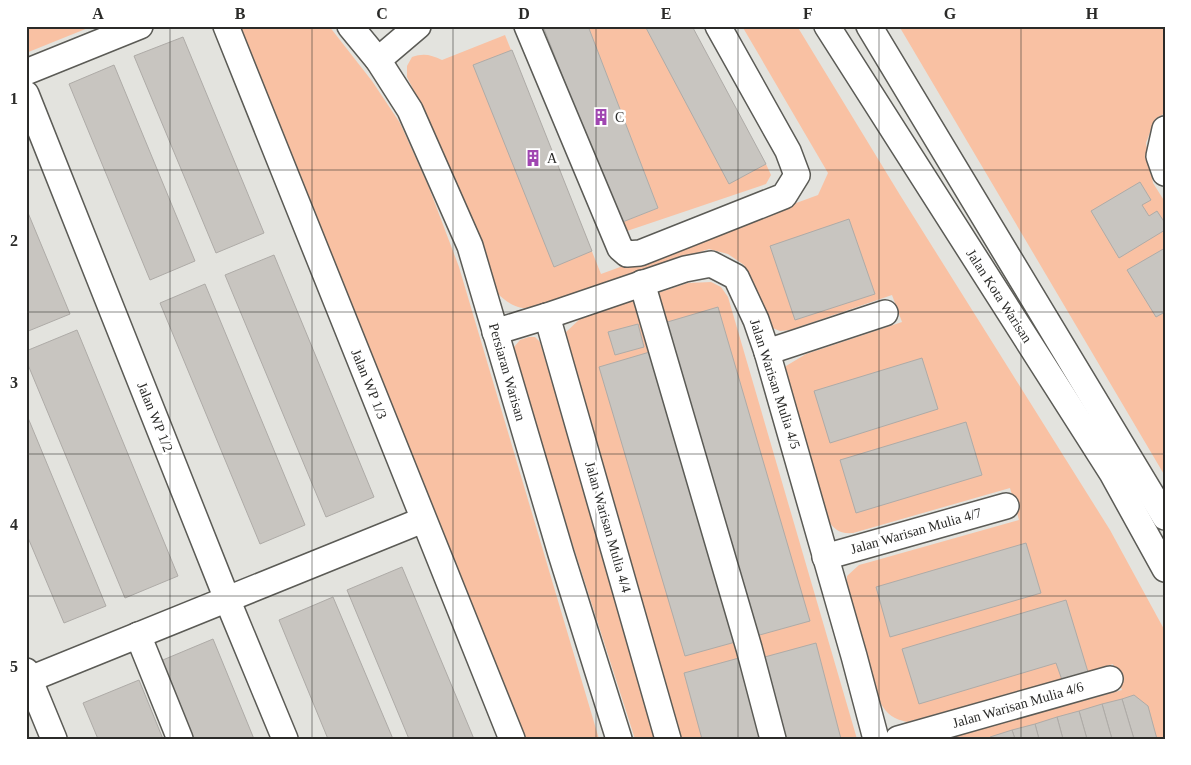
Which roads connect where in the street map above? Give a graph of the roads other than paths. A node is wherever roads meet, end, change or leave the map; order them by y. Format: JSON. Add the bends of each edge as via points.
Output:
{"nodes":[{"id":1,"x":140,"y":26,"type":"edge"},
{"id":2,"x":350,"y":26,"type":"edge"},
{"id":3,"x":418,"y":26,"type":"edge"},
{"id":4,"x":527,"y":26,"type":"edge"},
{"id":5,"x":718,"y":26,"type":"edge"},
{"id":6,"x":827,"y":26,"type":"edge"},
{"id":7,"x":869,"y":26,"type":"edge"},
{"id":8,"x":885,"y":26,"type":"edge"},
{"id":9,"x":227,"y":27,"type":"edge"},
{"id":10,"x":378,"y":60,"type":"junction"},
{"id":11,"x":26,"y":72,"type":"edge"},
{"id":12,"x":26,"y":94,"type":"edge"},
{"id":13,"x":914,"y":100,"type":"junction"},
{"id":14,"x":1165,"y":129,"type":"edge"},
{"id":15,"x":1165,"y":173,"type":"edge"},
{"id":16,"x":642,"y":283,"type":"junction"},
{"id":17,"x":885,"y":313,"type":"dead end"},
{"id":18,"x":548,"y":316,"type":"junction"},
{"id":19,"x":495,"y":332,"type":"junction"},
{"id":20,"x":768,"y":352,"type":"junction"},
{"id":21,"x":1006,"y":506,"type":"dead end"},
{"id":22,"x":1165,"y":517,"type":"edge"},
{"id":23,"x":423,"y":520,"type":"junction"},
{"id":24,"x":825,"y":557,"type":"junction"},
{"id":25,"x":1165,"y":569,"type":"edge"},
{"id":26,"x":227,"y":599,"type":"junction"},
{"id":27,"x":138,"y":635,"type":"junction"},
{"id":28,"x":28,"y":675,"type":"edge"},
{"id":29,"x":1110,"y":679,"type":"dead end"},
{"id":30,"x":54,"y":739,"type":"edge"},
{"id":31,"x":180,"y":739,"type":"edge"},
{"id":32,"x":285,"y":739,"type":"edge"},
{"id":33,"x":512,"y":739,"type":"edge"},
{"id":34,"x":619,"y":739,"type":"edge"},
{"id":35,"x":668,"y":739,"type":"edge"},
{"id":36,"x":773,"y":739,"type":"edge"},
{"id":37,"x":876,"y":739,"type":"edge"},
{"id":38,"x":898,"y":739,"type":"edge"}],
"edges":[{"from":1,"to":11,"type":"street"},
{"from":2,"to":10,"type":"street","name":"Persiaran Warisan"},
{"from":3,"to":10,"type":"street"},
{"from":4,"to":5,"type":"street","via":[[620,248],[627,254],[640,253],[784,196],[797,175],[788,151]]},
{"from":6,"to":25,"type":"street","name":"Jalan Kota Warisan","via":[[1112,473]]},
{"from":7,"to":13,"type":"street","name":"Jalan Kota Warisan"},
{"from":8,"to":13,"type":"street","via":[[902,58]]},
{"from":9,"to":23,"type":"street","name":"Jalan WP 1/3"},
{"from":10,"to":19,"type":"street","name":"Persiaran Warisan","via":[[410,110],[470,246]]},
{"from":12,"to":26,"type":"street","name":"Jalan WP 1/2"},
{"from":13,"to":22,"type":"street","name":"Jalan Kota Warisan"},
{"from":14,"to":15,"type":"street","via":[[1159,156]]},
{"from":16,"to":18,"type":"street","name":"Jalan Warisan Mulia 4/5"},
{"from":16,"to":20,"type":"street","name":"Jalan Warisan Mulia 4/5","via":[[711,264],[736,277]]},
{"from":16,"to":36,"type":"street"},
{"from":17,"to":20,"type":"street"},
{"from":18,"to":19,"type":"street","name":"Jalan Warisan Mulia 4/5"},
{"from":18,"to":35,"type":"street","name":"Jalan Warisan Mulia 4/4"},
{"from":19,"to":34,"type":"street","name":"Persiaran Warisan","via":[[560,554]]},
{"from":20,"to":24,"type":"street","name":"Jalan Warisan Mulia 4/5"},
{"from":21,"to":24,"type":"street","name":"Jalan Warisan Mulia 4/7"},
{"from":23,"to":26,"type":"street"},
{"from":23,"to":33,"type":"street","name":"Jalan WP 1/3"},
{"from":24,"to":37,"type":"street","name":"Jalan Warisan Mulia 4/5"},
{"from":26,"to":27,"type":"street"},
{"from":26,"to":32,"type":"street","name":"Jalan WP 1/2"},
{"from":27,"to":28,"type":"street"},
{"from":27,"to":31,"type":"street"},
{"from":28,"to":30,"type":"street"},
{"from":29,"to":38,"type":"street","name":"Jalan Warisan Mulia 4/6"}]}
